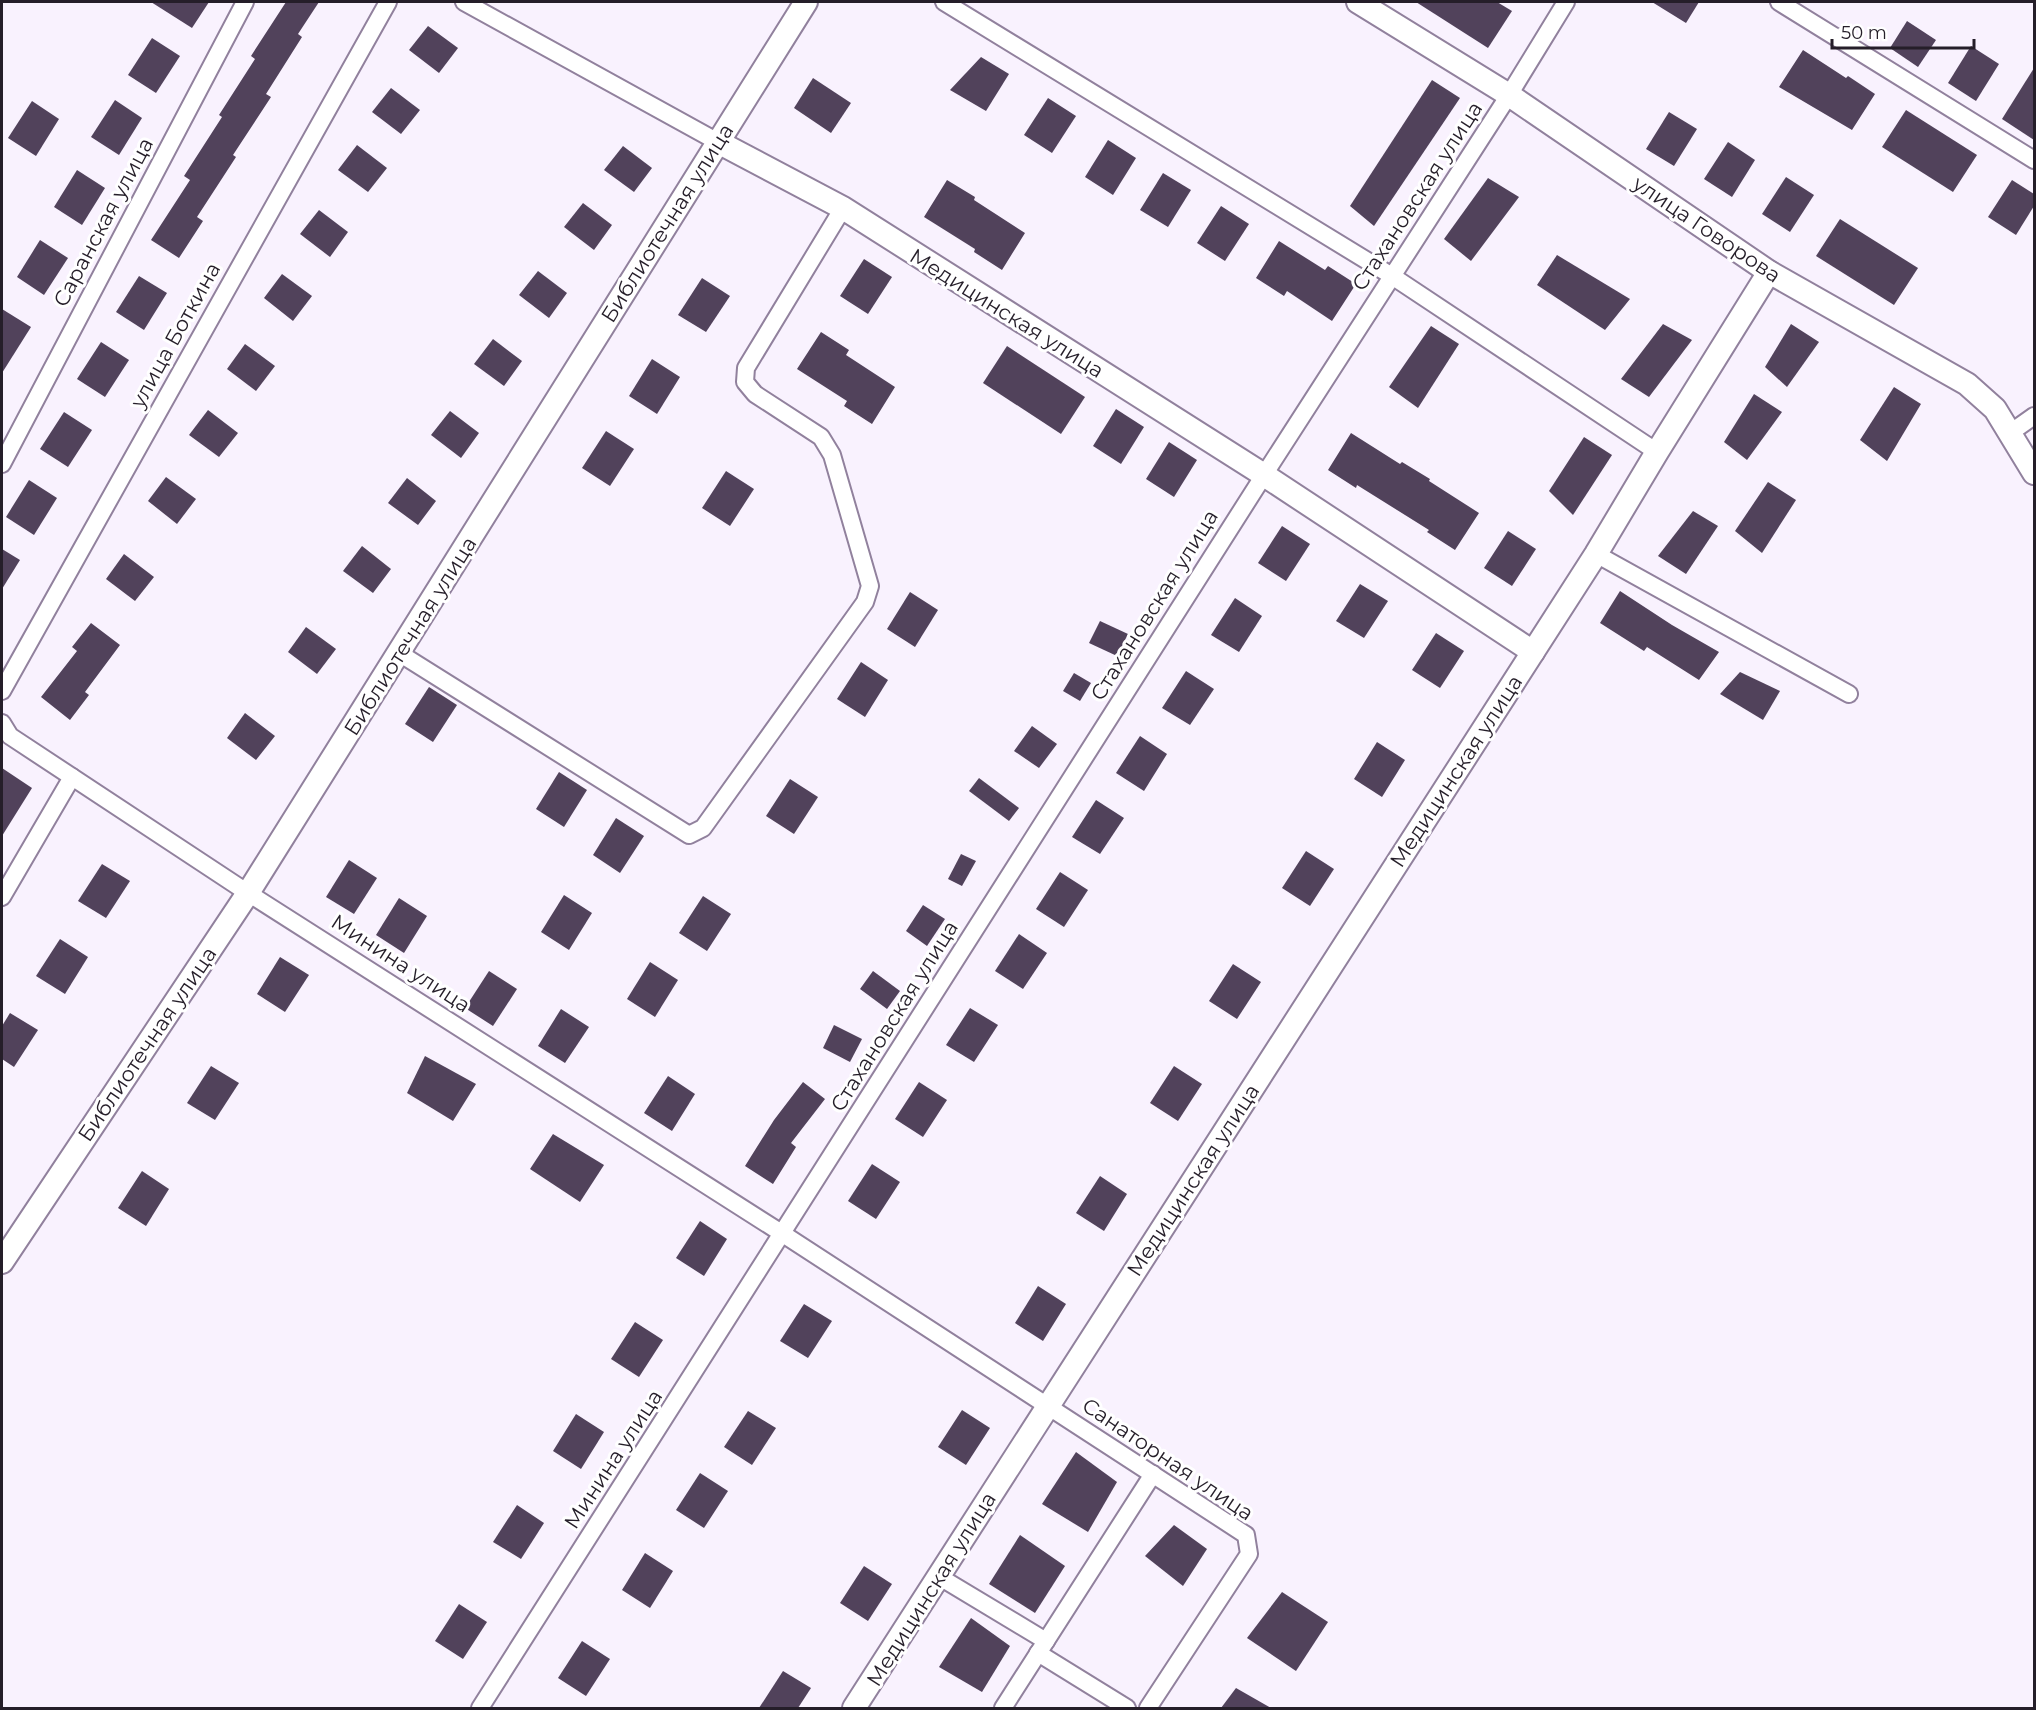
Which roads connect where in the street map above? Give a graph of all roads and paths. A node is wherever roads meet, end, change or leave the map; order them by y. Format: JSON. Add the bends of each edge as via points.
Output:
{"nodes":[{"id":1,"x":245,"y":2,"type":"edge"},
{"id":2,"x":388,"y":2,"type":"edge"},
{"id":3,"x":464,"y":2,"type":"edge"},
{"id":4,"x":806,"y":2,"type":"edge"},
{"id":5,"x":944,"y":2,"type":"edge"},
{"id":6,"x":1358,"y":2,"type":"edge"},
{"id":7,"x":1566,"y":2,"type":"edge"},
{"id":8,"x":1779,"y":2,"type":"edge"},
{"id":9,"x":1509,"y":95,"type":"junction"},
{"id":10,"x":718,"y":142,"type":"junction"},
{"id":11,"x":2034,"y":160,"type":"edge"},
{"id":12,"x":843,"y":208,"type":"junction"},
{"id":13,"x":1769,"y":272,"type":"junction"},
{"id":14,"x":1392,"y":276,"type":"junction"},
{"id":15,"x":2034,"y":416,"type":"edge"},
{"id":16,"x":2010,"y":433,"type":"junction"},
{"id":17,"x":1657,"y":452,"type":"junction"},
{"id":18,"x":2,"y":464,"type":"edge"},
{"id":19,"x":2034,"y":473,"type":"edge"},
{"id":20,"x":1264,"y":475,"type":"junction"},
{"id":21,"x":1596,"y":554,"type":"junction"},
{"id":22,"x":1533,"y":652,"type":"junction"},
{"id":23,"x":399,"y":653,"type":"junction"},
{"id":24,"x":2,"y":691,"type":"edge"},
{"id":25,"x":1849,"y":694,"type":"dead end"},
{"id":26,"x":2,"y":723,"type":"edge"},
{"id":27,"x":72,"y":777,"type":"junction"},
{"id":28,"x":248,"y":893,"type":"junction"},
{"id":29,"x":2,"y":897,"type":"edge"},
{"id":30,"x":783,"y":1234,"type":"junction"},
{"id":31,"x":2,"y":1262,"type":"edge"},
{"id":32,"x":1048,"y":1405,"type":"junction"},
{"id":33,"x":1153,"y":1474,"type":"junction"},
{"id":34,"x":938,"y":1576,"type":"junction"},
{"id":35,"x":1042,"y":1647,"type":"junction"},
{"id":36,"x":480,"y":1708,"type":"edge"},
{"id":37,"x":854,"y":1708,"type":"edge"},
{"id":38,"x":1003,"y":1708,"type":"edge"},
{"id":39,"x":1127,"y":1708,"type":"edge"},
{"id":40,"x":1149,"y":1708,"type":"edge"}],
"edges":[{"from":1,"to":18,"type":"street","name":"Саранская улица"},
{"from":2,"to":24,"type":"street","name":"улица Боткина"},
{"from":3,"to":10,"type":"street","name":"Медицинская улица"},
{"from":4,"to":10,"type":"street","name":"Библиотечная улица"},
{"from":5,"to":14,"type":"street"},
{"from":6,"to":9,"type":"street","name":"улица Говорова"},
{"from":7,"to":9,"type":"street","name":"Стахановская улица"},
{"from":8,"to":11,"type":"street"},
{"from":9,"to":13,"type":"street","name":"улица Говорова"},
{"from":9,"to":14,"type":"street","name":"Стахановская улица"},
{"from":10,"to":12,"type":"street","name":"Медицинская улица"},
{"from":10,"to":23,"type":"street","name":"Библиотечная улица"},
{"from":12,"to":20,"type":"street","name":"Медицинская улица"},
{"from":12,"to":23,"type":"street","via":[[746,368],[745,382],[754,394],[821,437],[832,455],[870,586],[865,602],[703,828],[689,835]]},
{"from":13,"to":16,"type":"street","name":"улица Говорова","via":[[1967,384],[1995,409]]},
{"from":13,"to":17,"type":"street","name":"Медицинская улица"},
{"from":14,"to":17,"type":"street"},
{"from":14,"to":20,"type":"street","name":"Стахановская улица"},
{"from":15,"to":16,"type":"street"},
{"from":16,"to":19,"type":"street","name":"улица Говорова"},
{"from":17,"to":21,"type":"street","name":"Медицинская улица"},
{"from":20,"to":22,"type":"street","name":"Медицинская улица"},
{"from":20,"to":30,"type":"street","name":"Стахановская улица"},
{"from":21,"to":22,"type":"street","name":"Медицинская улица"},
{"from":21,"to":25,"type":"street"},
{"from":22,"to":32,"type":"street","name":"Медицинская улица"},
{"from":23,"to":28,"type":"street","name":"Библиотечная улица"},
{"from":26,"to":27,"type":"street","name":"Минина улица","via":[[10,736]]},
{"from":27,"to":28,"type":"street","name":"Минина улица"},
{"from":27,"to":29,"type":"street"},
{"from":28,"to":30,"type":"street","name":"Минина улица"},
{"from":28,"to":31,"type":"street","name":"Библиотечная улица"},
{"from":30,"to":32,"type":"street","name":"Минина улица"},
{"from":30,"to":36,"type":"street","name":"Минина улица"},
{"from":32,"to":33,"type":"street","name":"Санаторная улица"},
{"from":32,"to":34,"type":"street","name":"Медицинская улица"},
{"from":33,"to":35,"type":"street"},
{"from":33,"to":40,"type":"street","name":"Санаторная улица","via":[[1246,1535],[1249,1554]]},
{"from":34,"to":35,"type":"street"},
{"from":34,"to":37,"type":"street","name":"Медицинская улица"},
{"from":35,"to":38,"type":"street"},
{"from":35,"to":39,"type":"street"}]}
